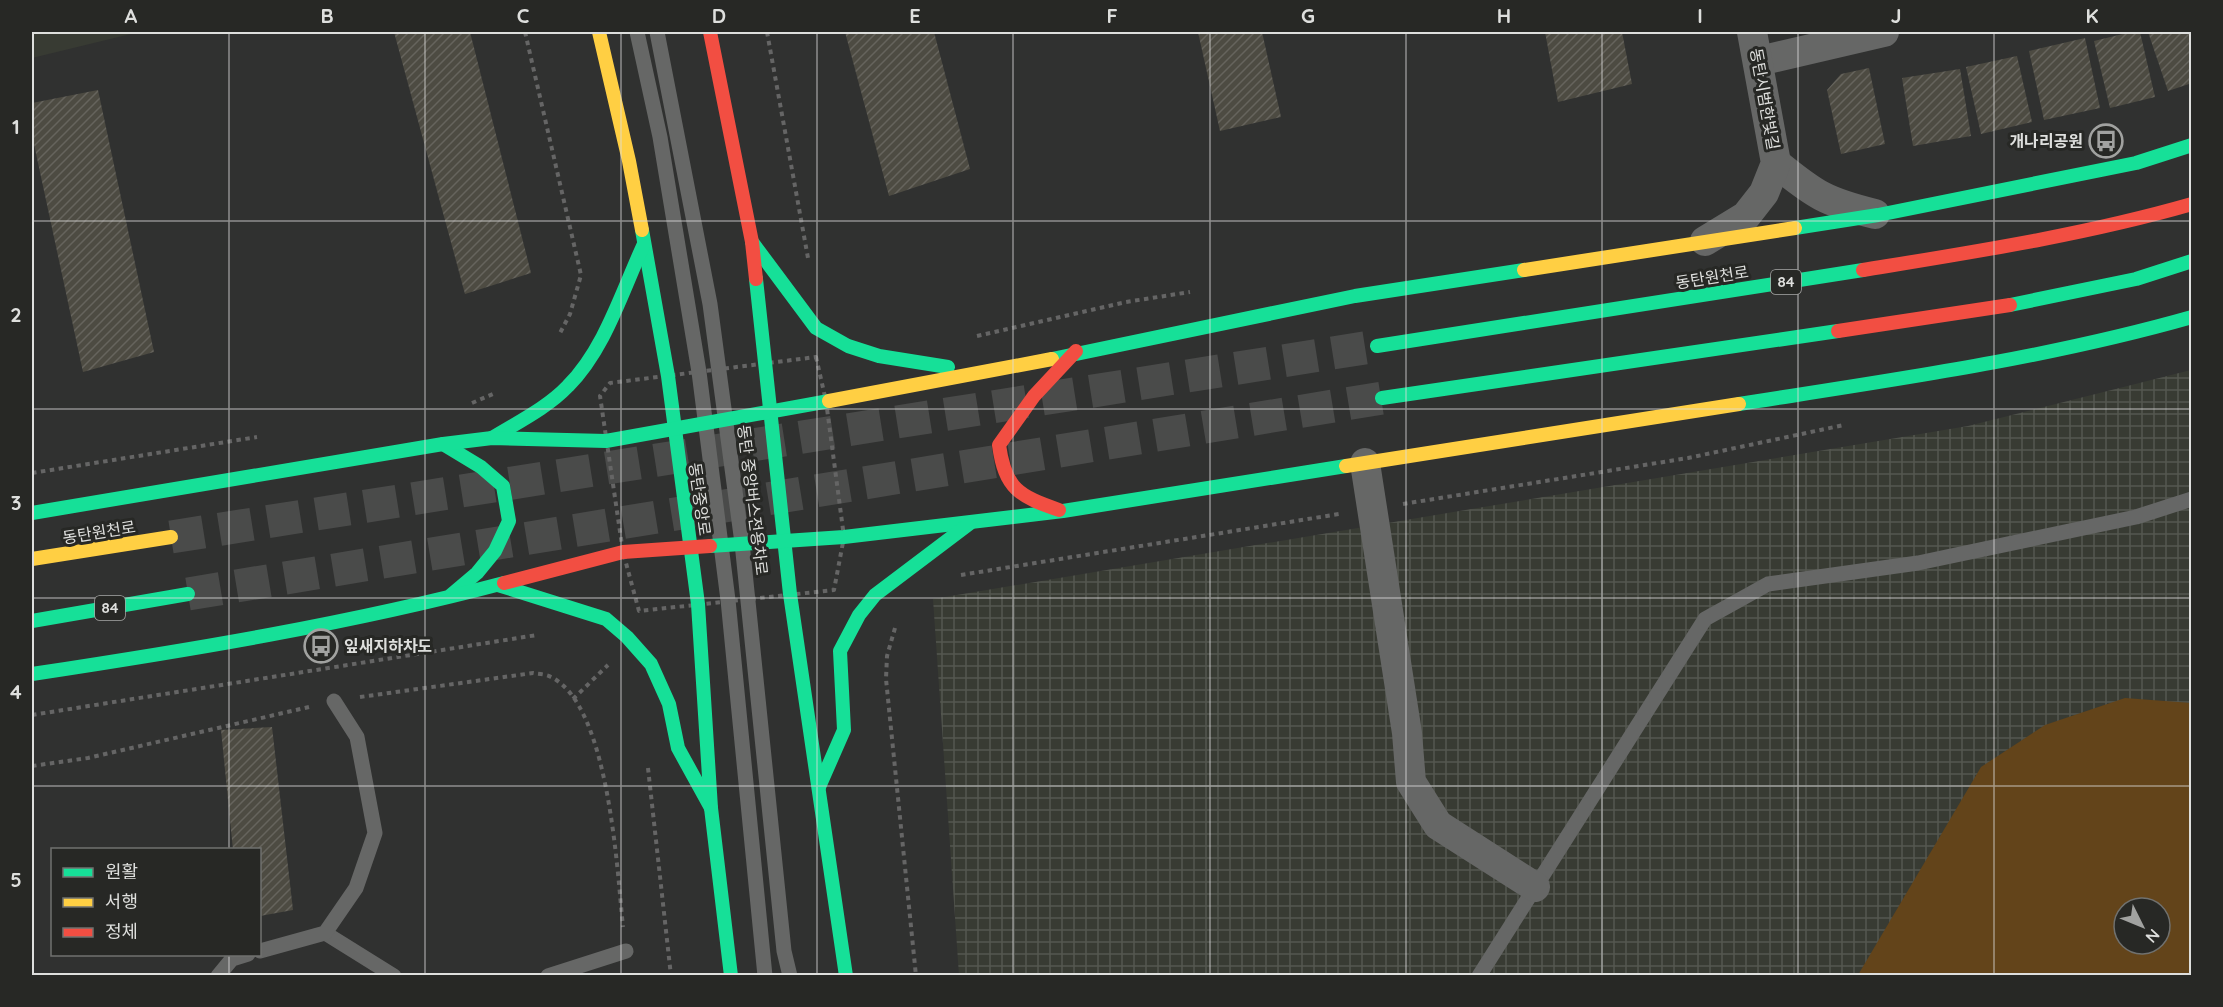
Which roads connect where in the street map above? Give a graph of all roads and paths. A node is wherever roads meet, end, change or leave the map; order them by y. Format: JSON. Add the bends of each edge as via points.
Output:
{"nodes":[{"id":1,"x":525,"y":32,"type":"edge"},
{"id":2,"x":599,"y":32,"type":"edge"},
{"id":3,"x":637,"y":32,"type":"edge"},
{"id":4,"x":657,"y":32,"type":"edge"},
{"id":5,"x":710,"y":32,"type":"edge"},
{"id":6,"x":767,"y":32,"type":"edge"},
{"id":7,"x":1752,"y":32,"type":"edge"},
{"id":8,"x":1884,"y":32,"type":"edge"},
{"id":9,"x":1759,"y":61,"type":"junction"},
{"id":10,"x":2192,"y":145,"type":"edge"},
{"id":11,"x":1776,"y":163,"type":"junction"},
{"id":12,"x":2192,"y":204,"type":"edge"},
{"id":13,"x":1878,"y":215,"type":"junction"},
{"id":14,"x":752,"y":242,"type":"junction"},
{"id":15,"x":1704,"y":242,"type":"junction"},
{"id":16,"x":644,"y":244,"type":"junction"},
{"id":17,"x":2192,"y":261,"type":"edge"},
{"id":18,"x":809,"y":262,"type":"dead end"},
{"id":19,"x":1197,"y":291,"type":"dead end"},
{"id":20,"x":2192,"y":317,"type":"edge"},
{"id":21,"x":976,"y":336,"type":"dead end"},
{"id":22,"x":555,"y":344,"type":"dead end"},
{"id":23,"x":1377,"y":346,"type":"tunnel mouth"},
{"id":24,"x":1076,"y":351,"type":"junction"},
{"id":25,"x":992,"y":370,"type":"junction"},
{"id":26,"x":494,"y":394,"type":"dead end"},
{"id":27,"x":1382,"y":398,"type":"tunnel mouth"},
{"id":28,"x":461,"y":405,"type":"dead end"},
{"id":29,"x":770,"y":411,"type":"junction"},
{"id":30,"x":724,"y":420,"type":"junction"},
{"id":31,"x":705,"y":423,"type":"junction"},
{"id":32,"x":674,"y":429,"type":"junction"},
{"id":33,"x":264,"y":436,"type":"dead end"},
{"id":34,"x":492,"y":438,"type":"junction"},
{"id":35,"x":443,"y":444,"type":"junction"},
{"id":36,"x":1365,"y":463,"type":"junction"},
{"id":37,"x":32,"y":473,"type":"edge"},
{"id":38,"x":2192,"y":500,"type":"edge"},
{"id":39,"x":1063,"y":511,"type":"junction"},
{"id":40,"x":32,"y":513,"type":"edge"},
{"id":41,"x":1287,"y":522,"type":"dead end"},
{"id":42,"x":971,"y":523,"type":"junction"},
{"id":43,"x":171,"y":537,"type":"tunnel mouth"},
{"id":44,"x":784,"y":540,"type":"junction"},
{"id":45,"x":742,"y":543,"type":"junction"},
{"id":46,"x":722,"y":545,"type":"junction"},
{"id":47,"x":691,"y":548,"type":"junction"},
{"id":48,"x":32,"y":559,"type":"edge"},
{"id":49,"x":952,"y":577,"type":"dead end"},
{"id":50,"x":498,"y":585,"type":"junction"},
{"id":51,"x":188,"y":594,"type":"tunnel mouth"},
{"id":52,"x":448,"y":598,"type":"junction"},
{"id":53,"x":899,"y":620,"type":"dead end"},
{"id":54,"x":32,"y":621,"type":"edge"},
{"id":55,"x":540,"y":634,"type":"dead end"},
{"id":56,"x":611,"y":663,"type":"dead end"},
{"id":57,"x":32,"y":674,"type":"edge"},
{"id":58,"x":573,"y":699,"type":"junction"},
{"id":59,"x":334,"y":701,"type":"junction"},
{"id":60,"x":32,"y":714,"type":"edge"},
{"id":61,"x":647,"y":759,"type":"dead end"},
{"id":62,"x":32,"y":766,"type":"edge"},
{"id":63,"x":819,"y":787,"type":"junction"},
{"id":64,"x":711,"y":808,"type":"junction"},
{"id":65,"x":1535,"y":887,"type":"junction"},
{"id":66,"x":326,"y":933,"type":"junction"},
{"id":67,"x":261,"y":951,"type":"edge"},
{"id":68,"x":626,"y":951,"type":"joint"},
{"id":69,"x":242,"y":956,"type":"edge"},
{"id":70,"x":218,"y":975,"type":"edge"},
{"id":71,"x":394,"y":975,"type":"edge"},
{"id":72,"x":548,"y":975,"type":"edge"},
{"id":73,"x":671,"y":975,"type":"edge"},
{"id":74,"x":731,"y":975,"type":"edge"},
{"id":75,"x":765,"y":975,"type":"edge"},
{"id":76,"x":790,"y":975,"type":"edge"},
{"id":77,"x":846,"y":975,"type":"edge"},
{"id":78,"x":916,"y":975,"type":"edge"},
{"id":79,"x":1479,"y":975,"type":"edge"}],
"edges":[{"from":1,"to":22,"type":"path","via":[[580,275],[570,314]]},
{"from":2,"to":16,"type":"main road","name":"동탄중앙로"},
{"from":3,"to":31,"type":"lane","via":[[676,228]]},
{"from":4,"to":30,"type":"lane","name":"동탄 중앙버스전용차로","via":[[711,304]]},
{"from":5,"to":14,"type":"main road"},
{"from":6,"to":18,"type":"path"},
{"from":7,"to":9,"type":"street","name":"동탄시범한빛길"},
{"from":8,"to":9,"type":"street"},
{"from":9,"to":11,"type":"street","name":"동탄시범한빛길"},
{"from":10,"to":13,"type":"main road","via":[[2136,163]]},
{"from":11,"to":13,"type":"street","via":[[1810,191],[1834,204]]},
{"from":11,"to":15,"type":"street","name":"동탄시범한빛길","via":[[1764,193],[1746,216]]},
{"from":12,"to":23,"type":"main road","name":"동탄원천로","number":"84","via":[[2002,248]]},
{"from":13,"to":15,"type":"main road"},
{"from":14,"to":25,"type":"main road","via":[[816,328],[844,346],[898,362]]},
{"from":14,"to":29,"type":"main road"},
{"from":15,"to":24,"type":"main road","via":[[1355,296]]},
{"from":16,"to":32,"type":"main road","name":"동탄중앙로"},
{"from":16,"to":34,"type":"main road","via":[[576,377],[551,400]]},
{"from":17,"to":27,"type":"main road","via":[[2136,279],[2000,307]]},
{"from":19,"to":21,"type":"path","via":[[1126,302]]},
{"from":20,"to":36,"type":"main road","via":[[2020,359]]},
{"from":24,"to":25,"type":"main road"},
{"from":24,"to":39,"type":"main road","via":[[1034,396],[999,445],[1002,473],[1022,498]]},
{"from":25,"to":29,"type":"main road"},
{"from":26,"to":28,"type":"path"},
{"from":29,"to":30,"type":"main road"},
{"from":29,"to":44,"type":"main road"},
{"from":30,"to":31,"type":"main road"},
{"from":30,"to":45,"type":"lane","name":"동탄 중앙버스전용차로"},
{"from":31,"to":32,"type":"main road"},
{"from":31,"to":46,"type":"lane"},
{"from":32,"to":34,"type":"main road","via":[[606,441]]},
{"from":32,"to":47,"type":"main road","name":"동탄중앙로"},
{"from":33,"to":37,"type":"path"},
{"from":34,"to":35,"type":"main road"},
{"from":35,"to":40,"type":"main road"},
{"from":35,"to":52,"type":"main road","via":[[503,486],[509,521],[495,551]]},
{"from":36,"to":39,"type":"main road"},
{"from":36,"to":65,"type":"street","via":[[1407,733],[1411,782],[1438,825]]},
{"from":38,"to":65,"type":"lane","via":[[2136,517],[1918,563],[1768,584],[1705,619]]},
{"from":39,"to":42,"type":"main road"},
{"from":41,"to":49,"type":"path"},
{"from":42,"to":44,"type":"main road"},
{"from":42,"to":63,"type":"main road","via":[[875,595],[859,615],[840,651],[844,730]]},
{"from":43,"to":48,"type":"main road","name":"동탄원천로"},
{"from":44,"to":45,"type":"main road"},
{"from":44,"to":63,"type":"main road"},
{"from":45,"to":46,"type":"main road"},
{"from":45,"to":76,"type":"lane","name":"동탄 중앙버스전용차로"},
{"from":46,"to":47,"type":"main road"},
{"from":46,"to":75,"type":"lane"},
{"from":47,"to":50,"type":"main road","via":[[623,552]]},
{"from":47,"to":64,"type":"main road","name":"동탄중앙로"},
{"from":50,"to":52,"type":"main road"},
{"from":50,"to":64,"type":"main road","via":[[606,619],[627,637],[651,664],[669,704],[678,748]]},
{"from":51,"to":54,"type":"main road","number":"84"},
{"from":52,"to":57,"type":"main road","via":[[165,654]]},
{"from":53,"to":78,"type":"path","via":[[887,656],[886,679]]},
{"from":55,"to":60,"type":"path"},
{"from":56,"to":58,"type":"path"},
{"from":58,"to":59,"type":"path","via":[[550,676],[533,673]]},
{"from":58,"to":68,"type":"path","via":[[587,720],[608,794]]},
{"from":59,"to":62,"type":"path","via":[[88,758]]},
{"from":59,"to":66,"type":"lane","via":[[357,737],[375,833],[356,888]]},
{"from":61,"to":73,"type":"path"},
{"from":63,"to":77,"type":"main road"},
{"from":64,"to":74,"type":"main road","name":"동탄중앙로"},
{"from":65,"to":79,"type":"lane"},
{"from":66,"to":67,"type":"lane"},
{"from":66,"to":71,"type":"lane"},
{"from":68,"to":72,"type":"lane"},
{"from":69,"to":70,"type":"lane","via":[[232,959]]}]}
